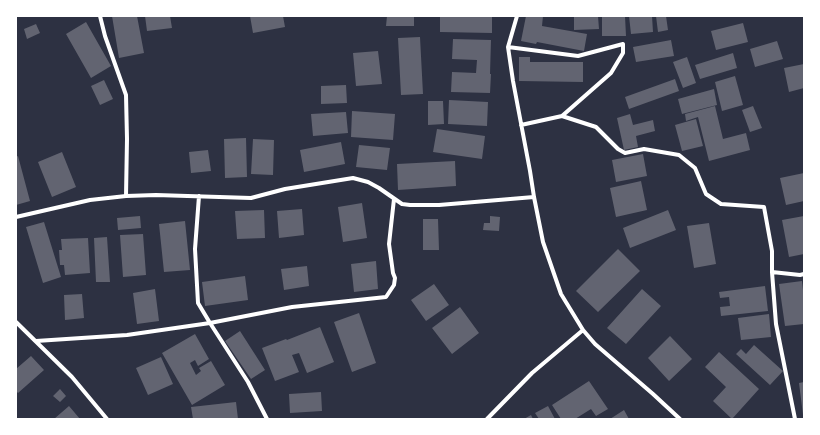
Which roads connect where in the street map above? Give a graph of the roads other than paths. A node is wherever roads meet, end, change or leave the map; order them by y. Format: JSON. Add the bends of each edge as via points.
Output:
{"nodes":[{"id":1,"x":100,"y":16,"type":"edge"},
{"id":2,"x":517,"y":16,"type":"edge"},
{"id":3,"x":508,"y":47,"type":"junction"},
{"id":4,"x":562,"y":116,"type":"junction"},
{"id":5,"x":521,"y":125,"type":"junction"},
{"id":6,"x":126,"y":196,"type":"junction"},
{"id":7,"x":199,"y":196,"type":"junction"},
{"id":8,"x":534,"y":196,"type":"junction"},
{"id":9,"x":394,"y":199,"type":"junction"},
{"id":10,"x":16,"y":217,"type":"edge"},
{"id":11,"x":772,"y":272,"type":"junction"},
{"id":12,"x":804,"y":274,"type":"edge"},
{"id":13,"x":16,"y":322,"type":"edge"},
{"id":14,"x":210,"y":324,"type":"junction"},
{"id":15,"x":583,"y":330,"type":"junction"},
{"id":16,"x":36,"y":341,"type":"junction"},
{"id":17,"x":107,"y":419,"type":"edge"},
{"id":18,"x":267,"y":419,"type":"edge"},
{"id":19,"x":487,"y":419,"type":"edge"},
{"id":20,"x":680,"y":419,"type":"edge"},
{"id":21,"x":795,"y":419,"type":"edge"}],
"edges":[{"from":1,"to":6,"type":"street","via":[[126,95]]},
{"from":2,"to":3,"type":"street"},
{"from":3,"to":4,"type":"street","via":[[578,56],[623,44],[623,53],[611,73]]},
{"from":3,"to":5,"type":"street"},
{"from":4,"to":5,"type":"street"},
{"from":4,"to":11,"type":"street","via":[[596,127],[625,153],[644,149],[679,155],[695,168],[706,194],[722,204],[764,207],[772,251]]},
{"from":5,"to":8,"type":"street"},
{"from":6,"to":7,"type":"street"},
{"from":6,"to":10,"type":"street","via":[[90,200]]},
{"from":7,"to":9,"type":"street","via":[[251,198],[285,189],[353,178],[368,182]]},
{"from":7,"to":14,"type":"street","via":[[195,249],[198,303]]},
{"from":8,"to":9,"type":"street","via":[[439,205],[402,204]]},
{"from":8,"to":15,"type":"street","via":[[543,242],[561,294]]},
{"from":9,"to":14,"type":"street","via":[[389,244],[395,278],[394,285],[386,297],[292,307]]},
{"from":11,"to":12,"type":"street"},
{"from":11,"to":21,"type":"street","via":[[776,324]]},
{"from":13,"to":16,"type":"street"},
{"from":14,"to":16,"type":"street","via":[[127,335]]},
{"from":14,"to":18,"type":"street","via":[[248,382]]},
{"from":15,"to":19,"type":"street","via":[[532,373]]},
{"from":15,"to":20,"type":"street","via":[[595,344]]},
{"from":16,"to":17,"type":"street","via":[[72,377]]}]}
